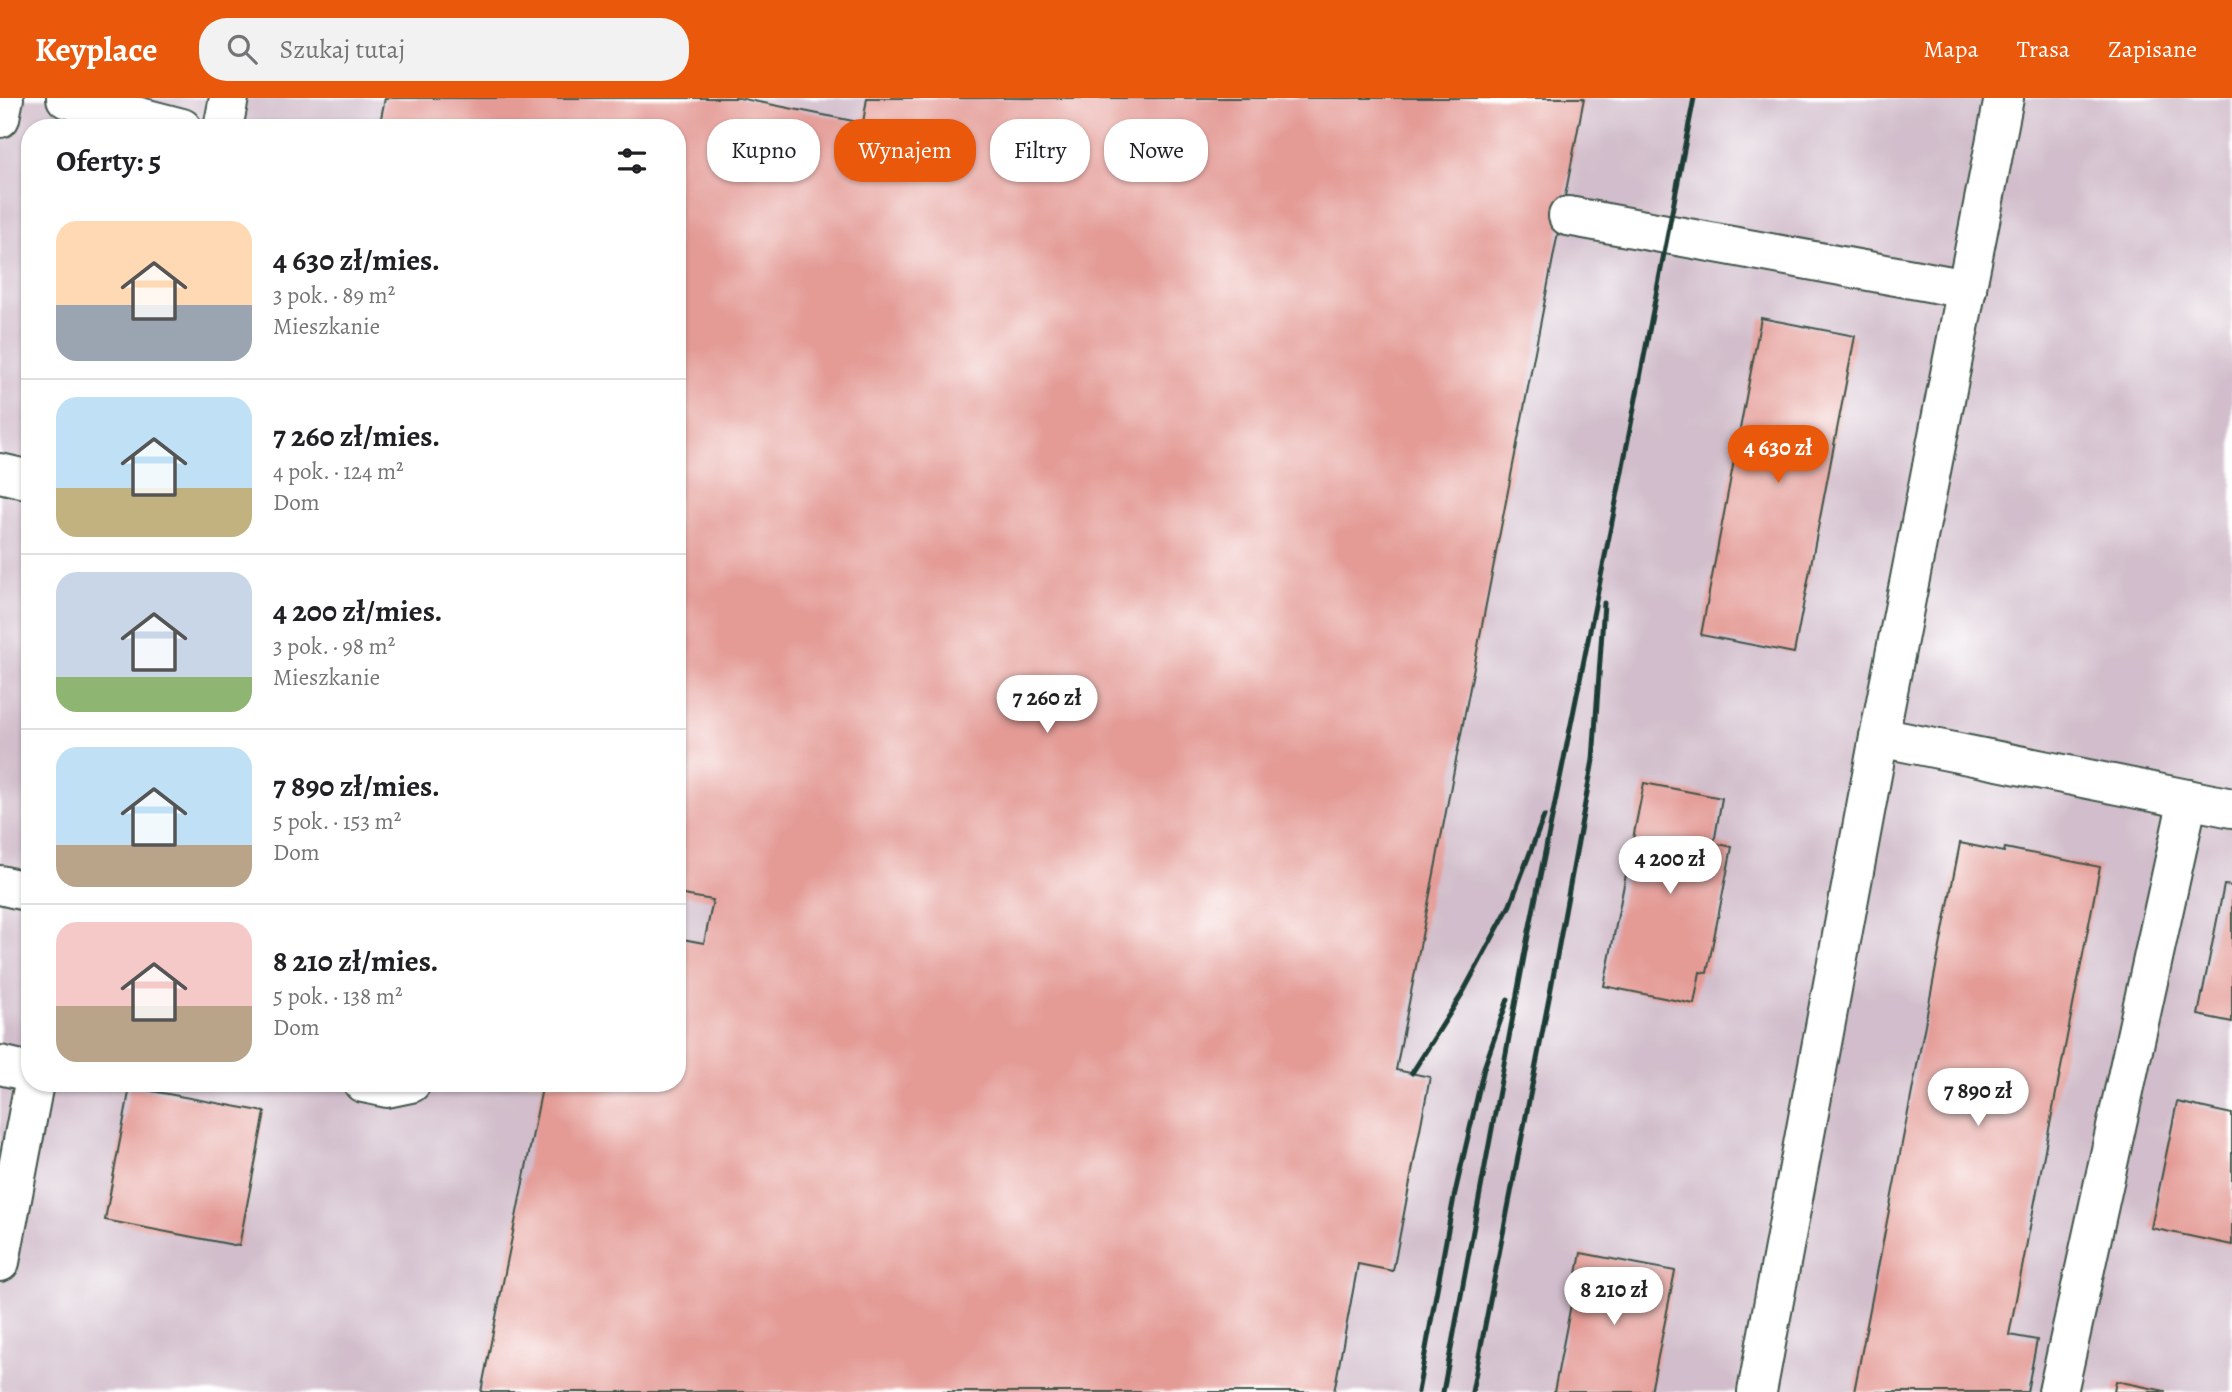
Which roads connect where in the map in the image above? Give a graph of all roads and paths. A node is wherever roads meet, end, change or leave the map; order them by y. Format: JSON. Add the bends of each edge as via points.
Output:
{"nodes":[{"id":1,"x":4,"y":98,"type":"edge"},
{"id":2,"x":66,"y":98,"type":"edge"},
{"id":3,"x":229,"y":98,"type":"edge"},
{"id":4,"x":2004,"y":98,"type":"edge"},
{"id":5,"x":0,"y":118,"type":"edge"},
{"id":6,"x":147,"y":119,"type":"edge"},
{"id":7,"x":225,"y":119,"type":"edge"},
{"id":8,"x":1568,"y":216,"type":"dead end"},
{"id":9,"x":1967,"y":289,"type":"junction"},
{"id":10,"x":0,"y":473,"type":"edge"},
{"id":11,"x":21,"y":478,"type":"edge"},
{"id":12,"x":1879,"y":737,"type":"junction"},
{"id":13,"x":2188,"y":799,"type":"junction"},
{"id":14,"x":2232,"y":808,"type":"edge"},
{"id":15,"x":0,"y":885,"type":"edge"},
{"id":16,"x":21,"y":890,"type":"edge"},
{"id":17,"x":0,"y":1065,"type":"edge"},
{"id":18,"x":21,"y":1070,"type":"edge"},
{"id":19,"x":32,"y":1092,"type":"edge"},
{"id":20,"x":0,"y":1262,"type":"edge"},
{"id":21,"x":1757,"y":1392,"type":"edge"},
{"id":22,"x":2059,"y":1392,"type":"edge"}],
"edges":[{"from":1,"to":5,"type":"lane"},
{"from":2,"to":6,"type":"lane"},
{"from":3,"to":7,"type":"lane"},
{"from":4,"to":9,"type":"lane"},
{"from":8,"to":9,"type":"lane"},
{"from":9,"to":12,"type":"lane"},
{"from":10,"to":11,"type":"lane"},
{"from":12,"to":13,"type":"lane"},
{"from":12,"to":21,"type":"lane"},
{"from":13,"to":14,"type":"lane"},
{"from":13,"to":22,"type":"lane"},
{"from":15,"to":16,"type":"lane"},
{"from":17,"to":18,"type":"lane"},
{"from":19,"to":20,"type":"lane"}]}
